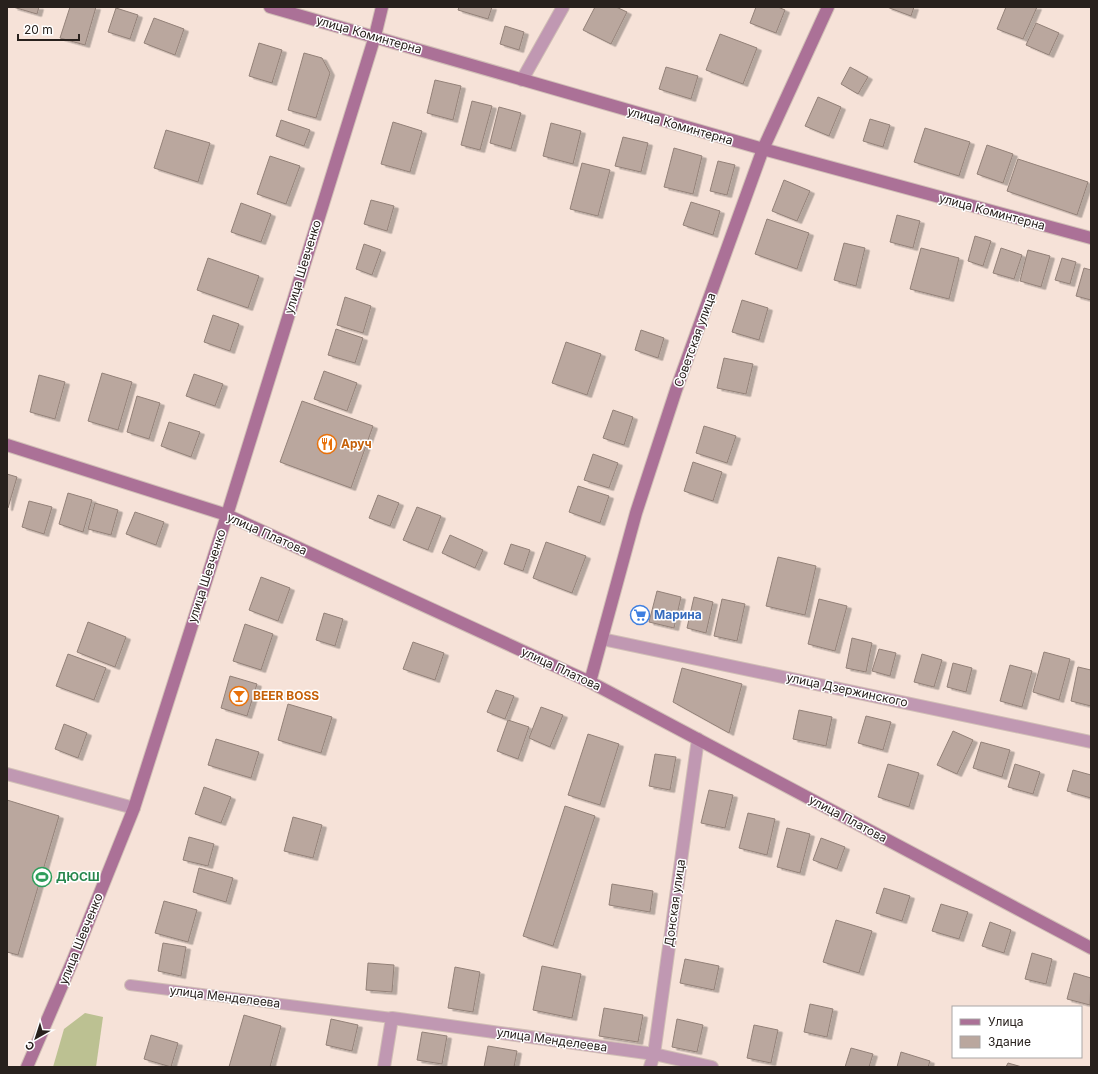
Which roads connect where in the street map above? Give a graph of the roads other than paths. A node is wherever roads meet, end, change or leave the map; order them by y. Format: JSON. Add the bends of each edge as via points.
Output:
{"nodes":[{"id":1,"x":270,"y":7,"type":"edge"},
{"id":2,"x":382,"y":7,"type":"edge"},
{"id":3,"x":563,"y":7,"type":"edge"},
{"id":4,"x":828,"y":7,"type":"edge"},
{"id":5,"x":374,"y":36,"type":"junction"},
{"id":6,"x":522,"y":80,"type":"junction"},
{"id":7,"x":763,"y":149,"type":"junction"},
{"id":8,"x":1091,"y":238,"type":"edge"},
{"id":9,"x":7,"y":445,"type":"edge"},
{"id":10,"x":227,"y":515,"type":"junction"},
{"id":11,"x":602,"y":639,"type":"junction"},
{"id":12,"x":590,"y":682,"type":"junction"},
{"id":13,"x":698,"y":738,"type":"junction"},
{"id":14,"x":1091,"y":742,"type":"edge"},
{"id":15,"x":7,"y":774,"type":"edge"},
{"id":16,"x":134,"y":808,"type":"junction"},
{"id":17,"x":1091,"y":948,"type":"edge"},
{"id":18,"x":130,"y":985,"type":"dead end"},
{"id":19,"x":392,"y":1018,"type":"junction"},
{"id":20,"x":654,"y":1054,"type":"junction"},
{"id":21,"x":27,"y":1067,"type":"edge"},
{"id":22,"x":384,"y":1067,"type":"edge"},
{"id":23,"x":650,"y":1067,"type":"edge"},
{"id":24,"x":712,"y":1067,"type":"edge"}],
"edges":[{"from":1,"to":5,"type":"street","name":"улица Коминтерна"},
{"from":2,"to":5,"type":"street","name":"улица Шевченко"},
{"from":3,"to":6,"type":"street"},
{"from":4,"to":7,"type":"street","name":"Советская улица"},
{"from":5,"to":6,"type":"street","name":"улица Коминтерна"},
{"from":5,"to":10,"type":"street","name":"улица Шевченко"},
{"from":6,"to":7,"type":"street","name":"улица Коминтерна"},
{"from":7,"to":8,"type":"street","name":"улица Коминтерна"},
{"from":7,"to":11,"type":"street","name":"Советская улица","via":[[676,390],[636,513]]},
{"from":9,"to":10,"type":"street","name":"улица Платова"},
{"from":10,"to":12,"type":"street","name":"улица Платова"},
{"from":10,"to":16,"type":"street","name":"улица Шевченко"},
{"from":11,"to":12,"type":"street","name":"Советская улица"},
{"from":11,"to":14,"type":"street","name":"улица Дзержинского"},
{"from":12,"to":13,"type":"street","name":"улица Платова"},
{"from":13,"to":17,"type":"street","name":"улица Платова"},
{"from":13,"to":20,"type":"street","name":"Донская улица"},
{"from":15,"to":16,"type":"street"},
{"from":16,"to":21,"type":"street","name":"улица Шевченко"},
{"from":18,"to":19,"type":"lane","name":"улица Менделеева"},
{"from":19,"to":20,"type":"street","name":"улица Менделеева"},
{"from":19,"to":22,"type":"street"},
{"from":20,"to":23,"type":"street","name":"Донская улица"},
{"from":20,"to":24,"type":"street","name":"улица Менделеева"}]}
